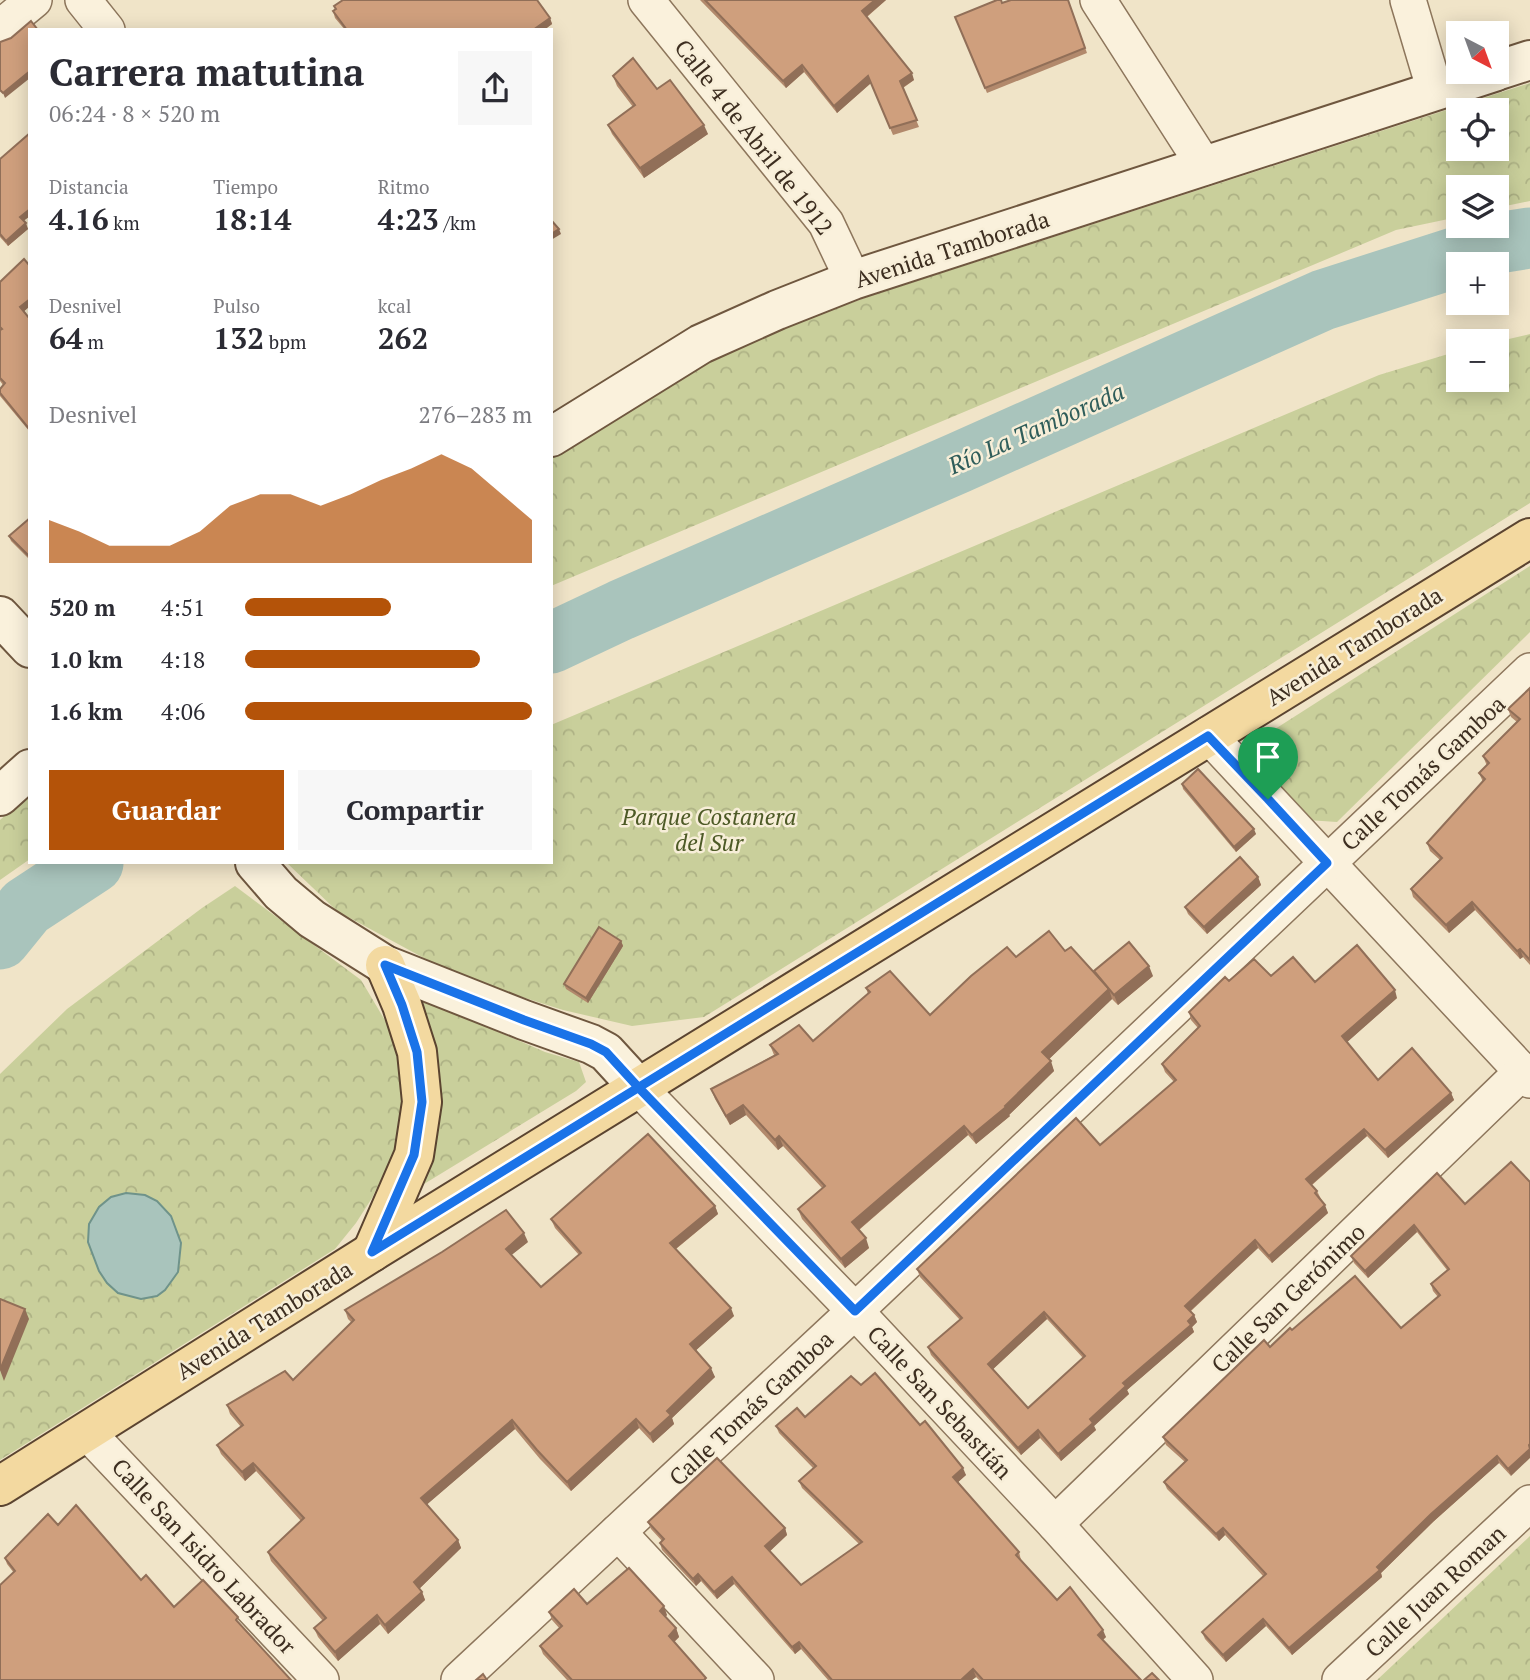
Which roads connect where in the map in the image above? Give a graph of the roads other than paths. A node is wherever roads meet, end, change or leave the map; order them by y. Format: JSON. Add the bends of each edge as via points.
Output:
{"nodes":[{"id":1,"x":34,"y":0,"type":"edge"},
{"id":2,"x":83,"y":0,"type":"edge"},
{"id":3,"x":646,"y":0,"type":"edge"},
{"id":4,"x":1098,"y":0,"type":"edge"},
{"id":5,"x":1408,"y":0,"type":"edge"},
{"id":6,"x":0,"y":28,"type":"edge"},
{"id":7,"x":105,"y":28,"type":"edge"},
{"id":8,"x":1530,"y":60,"type":"edge"},
{"id":9,"x":1509,"y":67,"type":"edge"},
{"id":10,"x":1456,"y":84,"type":"edge"},
{"id":11,"x":1435,"y":91,"type":"junction"},
{"id":12,"x":1205,"y":167,"type":"junction"},
{"id":13,"x":853,"y":280,"type":"junction"},
{"id":14,"x":553,"y":436,"type":"edge"},
{"id":15,"x":1530,"y":538,"type":"edge"},
{"id":16,"x":0,"y":616,"type":"edge"},
{"id":17,"x":28,"y":646,"type":"edge"},
{"id":18,"x":1530,"y":671,"type":"edge"},
{"id":19,"x":1208,"y":736,"type":"junction"},
{"id":20,"x":28,"y":771,"type":"edge"},
{"id":21,"x":0,"y":796,"type":"edge"},
{"id":22,"x":1327,"y":863,"type":"junction"},
{"id":23,"x":257,"y":866,"type":"edge"},
{"id":24,"x":385,"y":965,"type":"junction"},
{"id":25,"x":1526,"y":1076,"type":"edge"},
{"id":26,"x":639,"y":1088,"type":"junction"},
{"id":27,"x":372,"y":1252,"type":"junction"},
{"id":28,"x":855,"y":1311,"type":"junction"},
{"id":29,"x":87,"y":1432,"type":"junction"},
{"id":30,"x":0,"y":1486,"type":"edge"},
{"id":31,"x":1530,"y":1503,"type":"edge"},
{"id":32,"x":1055,"y":1524,"type":"junction"},
{"id":33,"x":618,"y":1532,"type":"junction"},
{"id":34,"x":321,"y":1680,"type":"edge"},
{"id":35,"x":459,"y":1680,"type":"edge"},
{"id":36,"x":756,"y":1680,"type":"edge"},
{"id":37,"x":1195,"y":1680,"type":"edge"},
{"id":38,"x":1340,"y":1680,"type":"edge"}],
"edges":[{"from":1,"to":6,"type":"street"},
{"from":2,"to":7,"type":"street"},
{"from":3,"to":13,"type":"street","name":"Calle 4 de Abril de 1912","via":[[826,223]]},
{"from":4,"to":12,"type":"street"},
{"from":5,"to":11,"type":"street"},
{"from":8,"to":9,"type":"main road","name":"Avenida Tamborada"},
{"from":10,"to":11,"type":"main road","name":"Avenida Tamborada"},
{"from":11,"to":12,"type":"main road","name":"Avenida Tamborada"},
{"from":12,"to":13,"type":"main road","name":"Avenida Tamborada"},
{"from":13,"to":14,"type":"main road","name":"Avenida Tamborada","via":[[701,344]]},
{"from":15,"to":19,"type":"main road","name":"Avenida Tamborada"},
{"from":16,"to":17,"type":"main road"},
{"from":18,"to":22,"type":"street","name":"Calle Tomás Gamboa"},
{"from":19,"to":22,"type":"street"},
{"from":19,"to":26,"type":"main road","name":"Avenida Tamborada"},
{"from":20,"to":21,"type":"main road"},
{"from":22,"to":25,"type":"street"},
{"from":22,"to":28,"type":"street","name":"Calle Tomás Gamboa"},
{"from":23,"to":24,"type":"main road","name":"Calle San Sebastián","via":[[312,919]]},
{"from":24,"to":26,"type":"main road","name":"Calle San Sebastián","via":[[591,1044],[606,1052]]},
{"from":24,"to":27,"type":"main road","via":[[417,1052],[422,1102],[414,1155]]},
{"from":25,"to":32,"type":"street","name":"Calle San Gerónimo"},
{"from":26,"to":27,"type":"main road","name":"Avenida Tamborada"},
{"from":26,"to":28,"type":"street","name":"Calle San Sebastián"},
{"from":27,"to":29,"type":"main road","name":"Avenida Tamborada"},
{"from":28,"to":32,"type":"street","name":"Calle San Sebastián"},
{"from":28,"to":33,"type":"street","name":"Calle Tomás Gamboa"},
{"from":29,"to":30,"type":"main road","name":"Avenida Tamborada"},
{"from":29,"to":34,"type":"street","name":"Calle San Isidro Labrador"},
{"from":31,"to":38,"type":"street","name":"Calle Juan Roman"},
{"from":32,"to":37,"type":"street","name":"Calle San Sebastián"},
{"from":33,"to":35,"type":"street","name":"Calle Tomás Gamboa"},
{"from":33,"to":36,"type":"street"}]}
